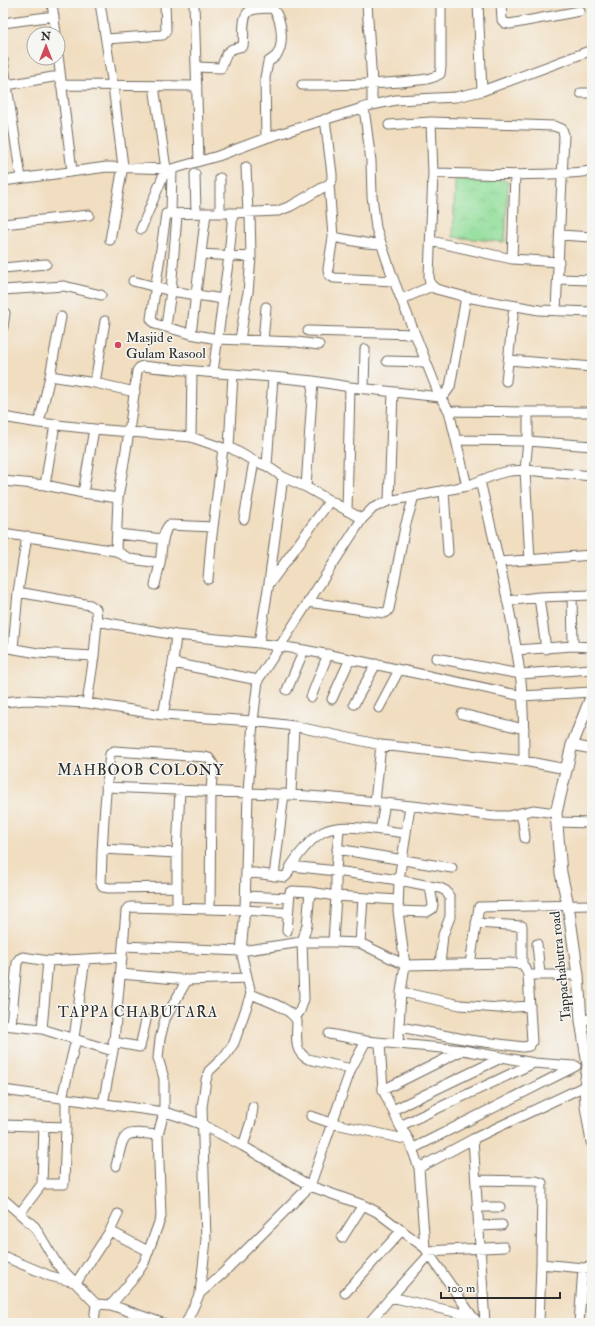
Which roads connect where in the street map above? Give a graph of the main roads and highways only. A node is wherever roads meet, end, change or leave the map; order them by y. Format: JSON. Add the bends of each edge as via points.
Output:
{"nodes":[{"id":1,"x":592,"y":695,"type":"edge"},
{"id":2,"x":589,"y":1106,"type":"edge"},
{"id":3,"x":592,"y":1142,"type":"edge"}],
"edges":[{"from":1,"to":2,"type":"main road","name":"Tappachabutra road","via":[[572,745],[557,818],[561,873],[578,975],[580,1021],[588,1065],[585,1086]]},
{"from":2,"to":3,"type":"main road","name":"Tappachabutra road"}]}
